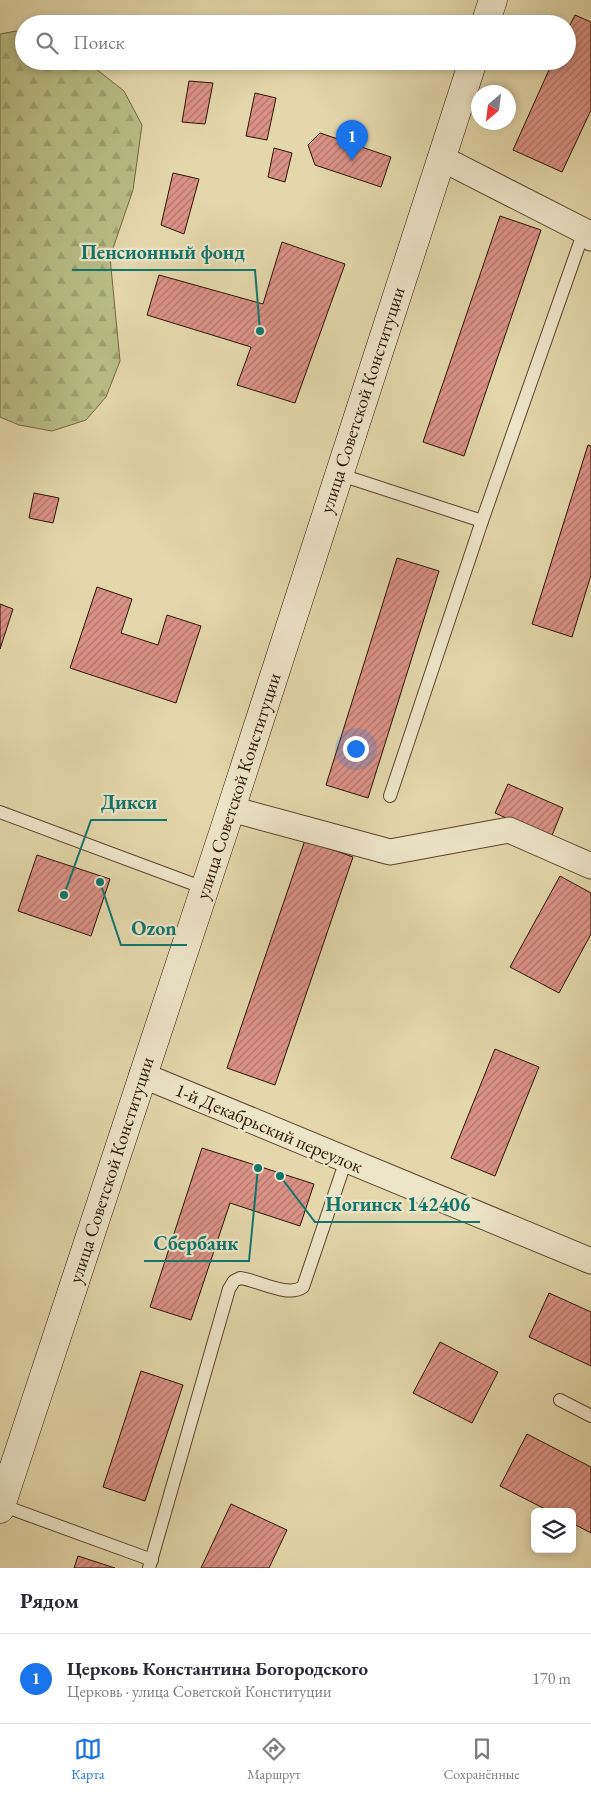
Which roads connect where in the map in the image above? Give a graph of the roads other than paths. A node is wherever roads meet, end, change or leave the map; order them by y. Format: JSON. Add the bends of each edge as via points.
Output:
{"nodes":[{"id":1,"x":493,"y":0,"type":"edge"},
{"id":2,"x":488,"y":15,"type":"edge"},
{"id":3,"x":470,"y":70,"type":"edge"},
{"id":4,"x":441,"y":158,"type":"junction"},
{"id":5,"x":588,"y":234,"type":"edge"},
{"id":6,"x":338,"y":474,"type":"junction"},
{"id":7,"x":482,"y":521,"type":"junction"},
{"id":8,"x":390,"y":796,"type":"dead end"},
{"id":9,"x":231,"y":810,"type":"junction"},
{"id":10,"x":0,"y":812,"type":"edge"},
{"id":11,"x":591,"y":866,"type":"edge"},
{"id":12,"x":204,"y":888,"type":"junction"},
{"id":13,"x":142,"y":1075,"type":"junction"},
{"id":14,"x":346,"y":1160,"type":"junction"},
{"id":15,"x":591,"y":1261,"type":"edge"},
{"id":16,"x":560,"y":1400,"type":"dead end"},
{"id":17,"x":591,"y":1416,"type":"edge"},
{"id":18,"x":1,"y":1507,"type":"edge"},
{"id":19,"x":150,"y":1564,"type":"edge"}],
"edges":[{"from":1,"to":2,"type":"street"},
{"from":3,"to":4,"type":"street","name":"улица Советской Конституции"},
{"from":4,"to":5,"type":"street"},
{"from":4,"to":6,"type":"street","name":"улица Советской Конституции"},
{"from":5,"to":7,"type":"lane"},
{"from":6,"to":7,"type":"lane"},
{"from":6,"to":9,"type":"street","name":"улица Советской Конституции"},
{"from":7,"to":8,"type":"lane"},
{"from":9,"to":11,"type":"street","via":[[390,852],[509,830]]},
{"from":9,"to":12,"type":"street","name":"улица Советской Конституции"},
{"from":10,"to":12,"type":"lane"},
{"from":12,"to":13,"type":"street","name":"улица Советской Конституции"},
{"from":13,"to":14,"type":"street","name":"1-й Декабрьский переулок"},
{"from":13,"to":18,"type":"street","name":"улица Советской Конституции"},
{"from":14,"to":15,"type":"street","name":"1-й Декабрьский переулок"},
{"from":14,"to":19,"type":"lane","via":[[303,1287],[288,1291],[240,1278],[229,1289]]},
{"from":16,"to":17,"type":"lane"},
{"from":18,"to":19,"type":"lane"}]}
